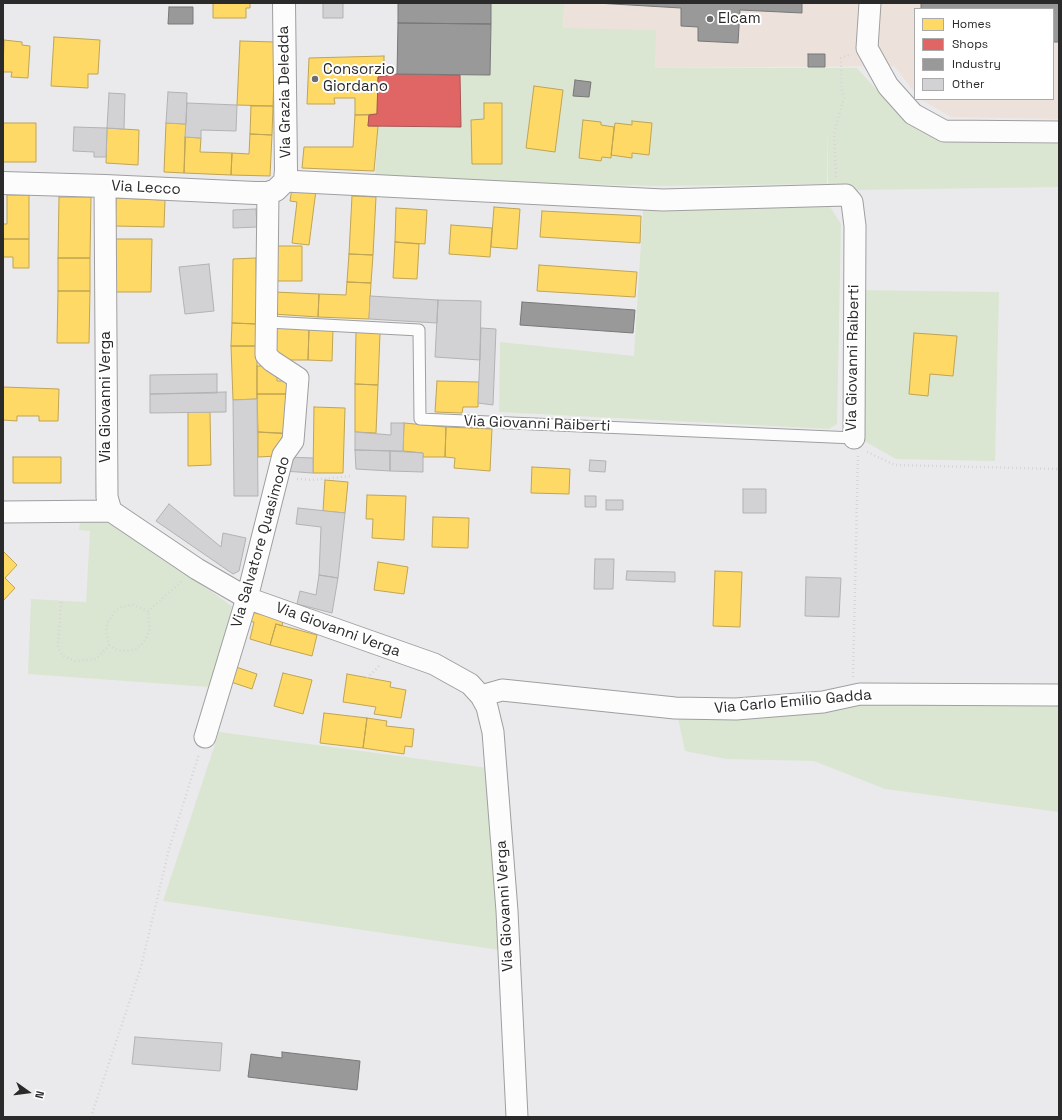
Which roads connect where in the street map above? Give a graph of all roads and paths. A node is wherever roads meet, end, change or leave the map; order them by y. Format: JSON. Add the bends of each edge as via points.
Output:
{"nodes":[{"id":1,"x":284,"y":3,"type":"edge"},
{"id":2,"x":870,"y":3,"type":"edge"},
{"id":3,"x":867,"y":48,"type":"junction"},
{"id":4,"x":1059,"y":132,"type":"edge"},
{"id":5,"x":3,"y":183,"type":"edge"},
{"id":6,"x":105,"y":186,"type":"junction"},
{"id":7,"x":277,"y":187,"type":"junction"},
{"id":8,"x":831,"y":194,"type":"junction"},
{"id":9,"x":268,"y":322,"type":"junction"},
{"id":10,"x":856,"y":443,"type":"junction"},
{"id":11,"x":1059,"y":469,"type":"edge"},
{"id":12,"x":352,"y":476,"type":"dead end"},
{"id":13,"x":276,"y":478,"type":"junction"},
{"id":14,"x":111,"y":511,"type":"junction"},
{"id":15,"x":3,"y":512,"type":"edge"},
{"id":16,"x":197,"y":569,"type":"junction"},
{"id":17,"x":247,"y":598,"type":"junction"},
{"id":18,"x":61,"y":602,"type":"dead end"},
{"id":19,"x":148,"y":611,"type":"junction"},
{"id":20,"x":109,"y":645,"type":"junction"},
{"id":21,"x":1059,"y":695,"type":"edge"},
{"id":22,"x":482,"y":696,"type":"junction"},
{"id":23,"x":852,"y":696,"type":"junction"},
{"id":24,"x":205,"y":736,"type":"joint"},
{"id":25,"x":91,"y":1117,"type":"edge"},
{"id":26,"x":517,"y":1117,"type":"edge"}],
"edges":[{"from":1,"to":7,"type":"street","name":"Via Grazia Deledda"},
{"from":2,"to":3,"type":"street"},
{"from":3,"to":4,"type":"street","via":[[888,86],[913,114],[944,130]]},
{"from":3,"to":8,"type":"path","via":[[841,58],[841,87],[844,98],[834,133],[837,174]]},
{"from":5,"to":6,"type":"street","name":"Via Lecco"},
{"from":6,"to":7,"type":"street","name":"Via Lecco"},
{"from":6,"to":14,"type":"street","name":"Via Giovanni Verga","via":[[107,497]]},
{"from":7,"to":8,"type":"street","name":"Via Giovanni Raiberti","via":[[663,200]]},
{"from":7,"to":9,"type":"street","name":"Via Salvatore Quasimodo"},
{"from":8,"to":10,"type":"street","name":"Via Giovanni Raiberti","via":[[846,195],[852,202],[854,214]]},
{"from":9,"to":10,"type":"lane","name":"Via Giovanni Raiberti","via":[[419,330],[420,419]]},
{"from":9,"to":13,"type":"street","name":"Via Salvatore Quasimodo","via":[[266,355],[298,378],[293,441],[283,455]]},
{"from":10,"to":11,"type":"path","via":[[895,465]]},
{"from":10,"to":23,"type":"path"},
{"from":12,"to":13,"type":"path","via":[[312,480]]},
{"from":13,"to":17,"type":"street","name":"Via Salvatore Quasimodo"},
{"from":14,"to":15,"type":"street"},
{"from":14,"to":16,"type":"street","name":"Via Giovanni Verga"},
{"from":16,"to":17,"type":"street","name":"Via Giovanni Verga"},
{"from":16,"to":19,"type":"path"},
{"from":17,"to":22,"type":"street","name":"Via Giovanni Verga","via":[[434,664],[470,684]]},
{"from":17,"to":24,"type":"street","name":"Via Salvatore Quasimodo"},
{"from":18,"to":20,"type":"path","via":[[58,648],[63,656],[75,661],[96,659]]},
{"from":19,"to":20,"type":"path","via":[[150,628],[142,644],[136,649],[126,651],[117,650]]},
{"from":19,"to":20,"type":"path","via":[[133,605],[115,611],[107,624]]},
{"from":21,"to":23,"type":"street","name":"Via Carlo Emilio Gadda"},
{"from":22,"to":23,"type":"street","name":"Via Carlo Emilio Gadda","via":[[502,690],[675,708],[736,709],[823,702]]},
{"from":22,"to":26,"type":"street","name":"Via Giovanni Verga","via":[[493,732],[507,911]]},
{"from":24,"to":25,"type":"path","via":[[169,849],[141,967]]}]}
